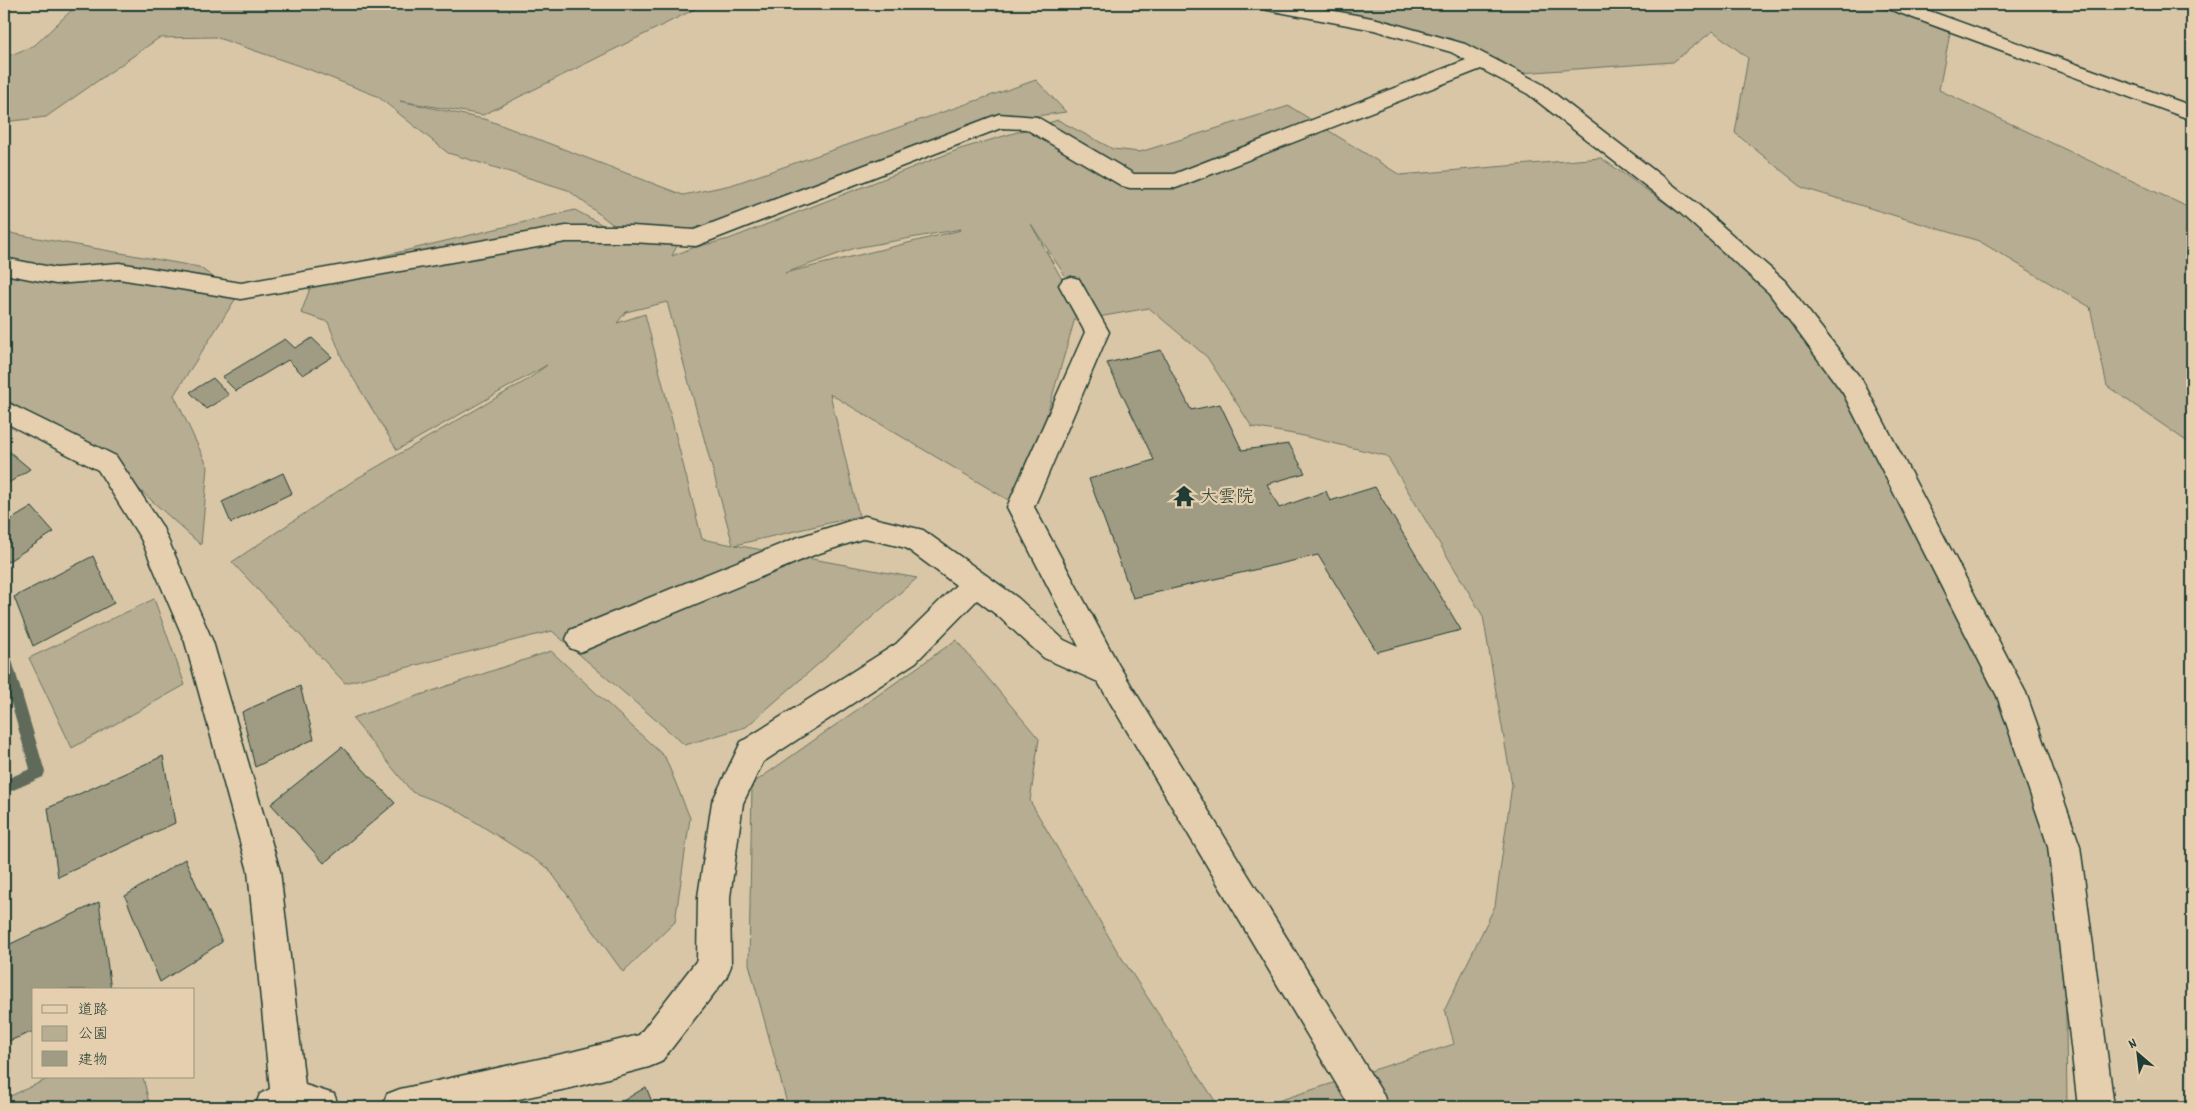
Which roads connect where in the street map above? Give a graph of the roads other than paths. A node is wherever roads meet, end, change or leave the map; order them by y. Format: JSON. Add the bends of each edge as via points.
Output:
{"nodes":[{"id":1,"x":1268,"y":4,"type":"edge"},
{"id":2,"x":1893,"y":4,"type":"edge"},
{"id":3,"x":1482,"y":60,"type":"junction"},
{"id":4,"x":2192,"y":113,"type":"edge"},
{"id":5,"x":4,"y":266,"type":"edge"},
{"id":6,"x":1071,"y":285,"type":"dead end"},
{"id":7,"x":4,"y":411,"type":"edge"},
{"id":8,"x":976,"y":584,"type":"junction"},
{"id":9,"x":580,"y":639,"type":"dead end"},
{"id":10,"x":1108,"y":673,"type":"junction"},
{"id":11,"x":294,"y":1104,"type":"edge"},
{"id":12,"x":400,"y":1107,"type":"edge"},
{"id":13,"x":1370,"y":1107,"type":"edge"},
{"id":14,"x":2096,"y":1107,"type":"edge"}],
"edges":[{"from":1,"to":3,"type":"street","via":[[1377,25],[1458,48]]},
{"from":2,"to":4,"type":"street"},
{"from":3,"to":5,"type":"street","via":[[1176,181],[1130,181],[1030,122],[999,121],[696,238],[566,234],[241,291],[119,271],[56,276]]},
{"from":3,"to":14,"type":"street","via":[[1535,88],[1687,207],[1777,287],[1853,387],[2011,693],[2061,837]]},
{"from":6,"to":10,"type":"street","via":[[1097,332],[1020,507]]},
{"from":7,"to":11,"type":"street","via":[[107,462],[152,534],[199,642],[264,870]]},
{"from":8,"to":9,"type":"street","via":[[913,538],[865,527],[806,546]]},
{"from":8,"to":10,"type":"street","via":[[1008,606],[1054,649]]},
{"from":8,"to":12,"type":"street","via":[[906,653],[752,752],[728,802],[714,897],[714,966],[649,1050]]},
{"from":10,"to":13,"type":"street"}]}
